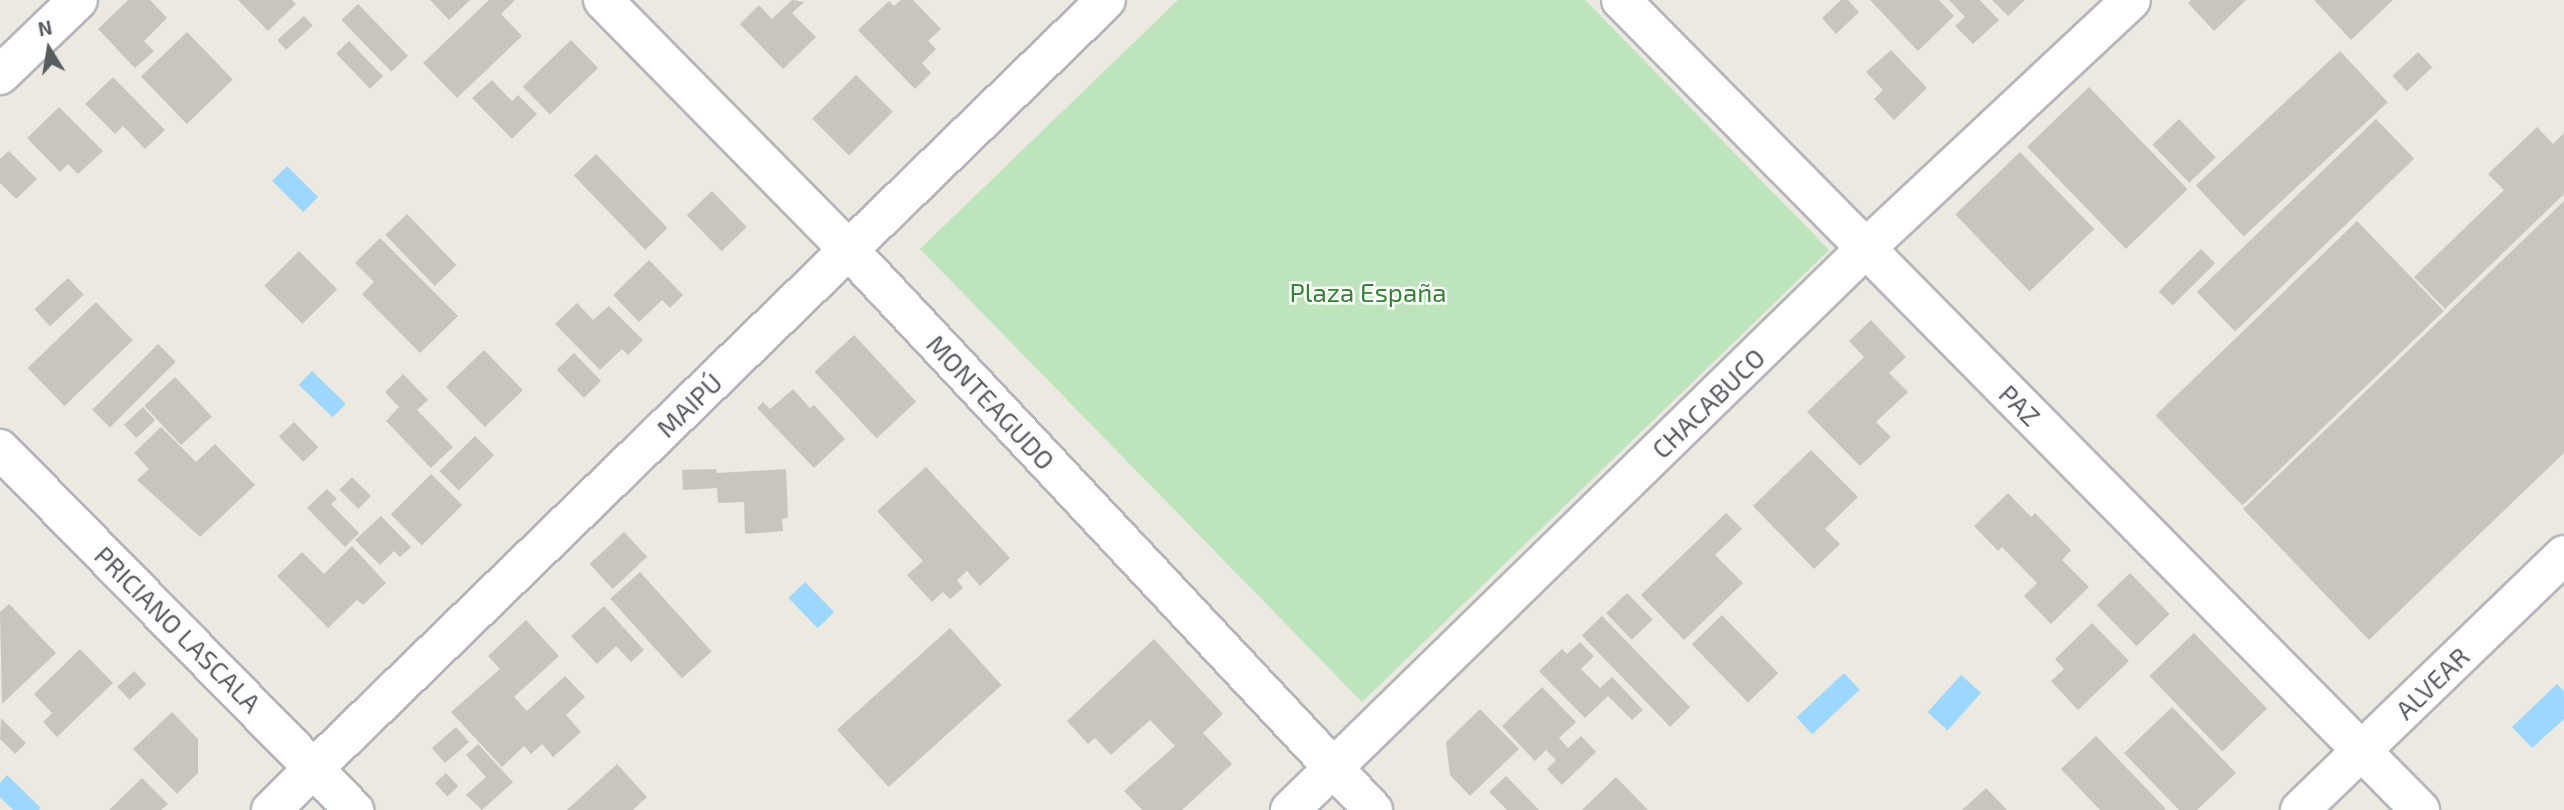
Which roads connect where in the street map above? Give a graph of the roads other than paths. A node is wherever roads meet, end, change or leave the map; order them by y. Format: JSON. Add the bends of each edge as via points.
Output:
{"nodes":[{"id":1,"x":78,"y":0,"type":"edge"},
{"id":2,"x":603,"y":0,"type":"edge"},
{"id":3,"x":1106,"y":0,"type":"edge"},
{"id":4,"x":1621,"y":0,"type":"edge"},
{"id":5,"x":2131,"y":0,"type":"edge"},
{"id":6,"x":0,"y":75,"type":"edge"},
{"id":7,"x":1865,"y":249,"type":"junction"},
{"id":8,"x":849,"y":250,"type":"junction"},
{"id":9,"x":0,"y":449,"type":"edge"},
{"id":10,"x":2564,"y":555,"type":"edge"},
{"id":11,"x":2362,"y":751,"type":"junction"},
{"id":12,"x":314,"y":767,"type":"junction"},
{"id":13,"x":1332,"y":768,"type":"junction"},
{"id":14,"x":271,"y":810,"type":"edge"},
{"id":15,"x":354,"y":810,"type":"edge"},
{"id":16,"x":1290,"y":810,"type":"edge"},
{"id":17,"x":1373,"y":810,"type":"edge"},
{"id":18,"x":2300,"y":810,"type":"edge"},
{"id":19,"x":2420,"y":810,"type":"edge"}],
"edges":[{"from":1,"to":6,"type":"street"},
{"from":2,"to":8,"type":"street","name":"MONTEAGUDO"},
{"from":3,"to":8,"type":"street","name":"MAIPÚ"},
{"from":4,"to":7,"type":"street","name":"PAZ"},
{"from":5,"to":7,"type":"street","name":"CHACABUCO"},
{"from":7,"to":11,"type":"street","name":"PAZ"},
{"from":7,"to":13,"type":"street","name":"CHACABUCO"},
{"from":8,"to":12,"type":"street","name":"MAIPÚ"},
{"from":8,"to":13,"type":"street","name":"MONTEAGUDO"},
{"from":9,"to":12,"type":"street","name":"PRICIANO LASCALA"},
{"from":10,"to":11,"type":"street","name":"ALVEAR"},
{"from":11,"to":18,"type":"street","name":"ALVEAR"},
{"from":11,"to":19,"type":"street","name":"PAZ"},
{"from":12,"to":14,"type":"street","name":"MAIPÚ"},
{"from":12,"to":15,"type":"street","name":"PRICIANO LASCALA"},
{"from":13,"to":16,"type":"street","name":"CHACABUCO"},
{"from":13,"to":17,"type":"street","name":"MONTEAGUDO"}]}
